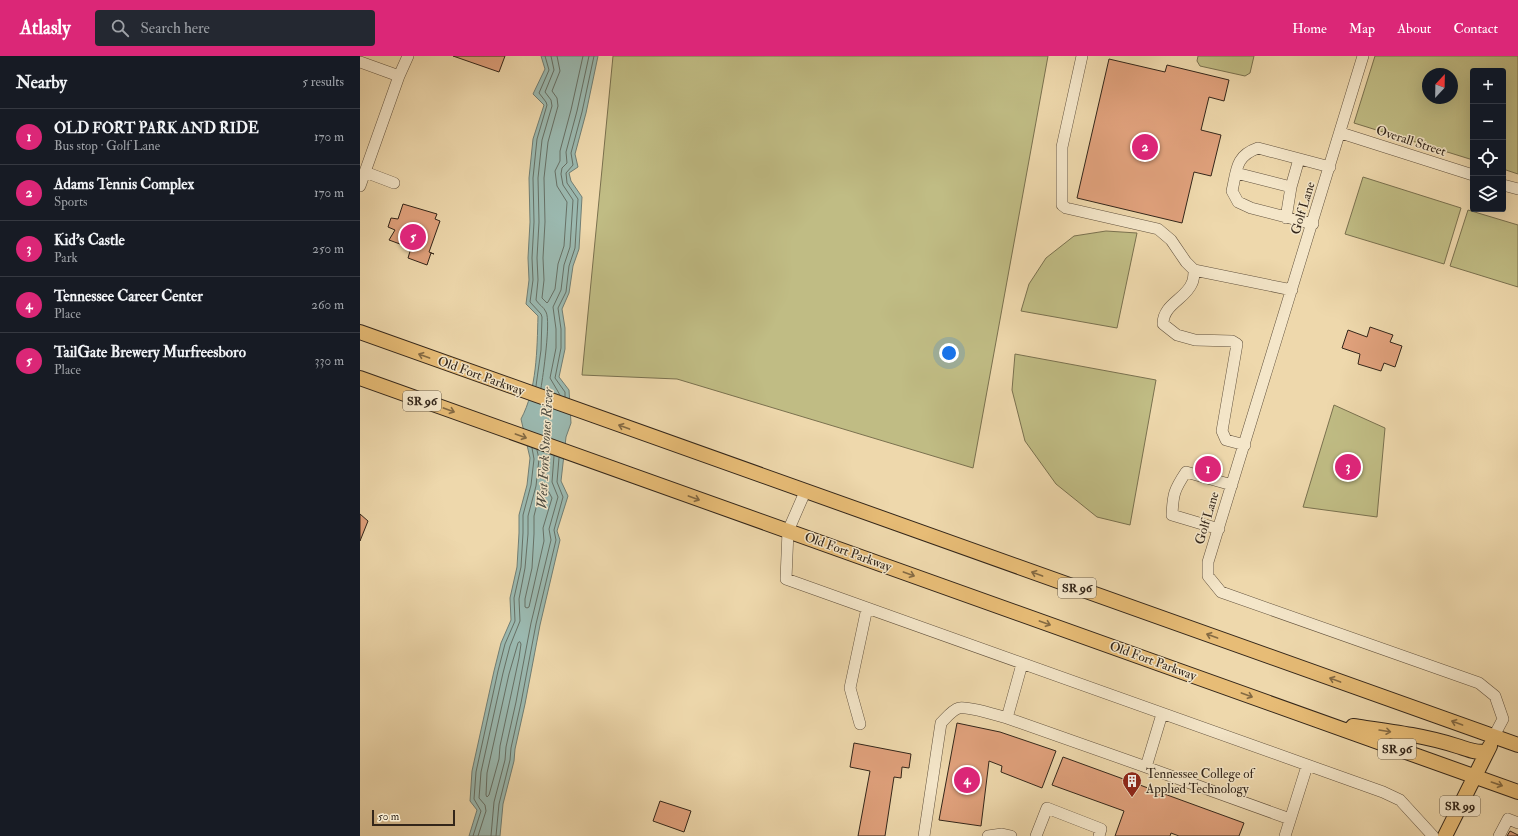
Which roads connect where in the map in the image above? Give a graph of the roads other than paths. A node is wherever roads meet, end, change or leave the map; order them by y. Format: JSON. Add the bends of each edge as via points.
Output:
{"nodes":[{"id":1,"x":408,"y":56,"type":"edge"},
{"id":2,"x":1082,"y":56,"type":"edge"},
{"id":3,"x":1363,"y":56,"type":"edge"},
{"id":4,"x":360,"y":62,"type":"edge"},
{"id":5,"x":399,"y":76,"type":"junction"},
{"id":6,"x":1341,"y":133,"type":"junction"},
{"id":7,"x":1299,"y":159,"type":"junction"},
{"id":8,"x":1330,"y":167,"type":"junction"},
{"id":9,"x":365,"y":172,"type":"junction"},
{"id":10,"x":1236,"y":173,"type":"junction"},
{"id":11,"x":1470,"y":174,"type":"edge"},
{"id":12,"x":394,"y":183,"type":"dead end"},
{"id":13,"x":360,"y":186,"type":"edge"},
{"id":14,"x":1506,"y":186,"type":"edge"},
{"id":15,"x":1291,"y":187,"type":"junction"},
{"id":16,"x":1518,"y":189,"type":"edge"},
{"id":17,"x":1286,"y":218,"type":"junction"},
{"id":18,"x":1313,"y":224,"type":"junction"},
{"id":19,"x":1194,"y":270,"type":"junction"},
{"id":20,"x":1292,"y":290,"type":"junction"},
{"id":21,"x":360,"y":332,"type":"edge"},
{"id":22,"x":360,"y":378,"type":"edge"},
{"id":23,"x":1244,"y":445,"type":"junction"},
{"id":24,"x":1232,"y":485,"type":"junction"},
{"id":25,"x":805,"y":492,"type":"junction"},
{"id":26,"x":1219,"y":529,"type":"junction"},
{"id":27,"x":788,"y":531,"type":"junction"},
{"id":28,"x":867,"y":608,"type":"junction"},
{"id":29,"x":1022,"y":664,"type":"junction"},
{"id":30,"x":1162,"y":714,"type":"junction"},
{"id":31,"x":1007,"y":718,"type":"junction"},
{"id":32,"x":1319,"y":720,"type":"junction"},
{"id":33,"x":860,"y":724,"type":"dead end"},
{"id":34,"x":1494,"y":736,"type":"junction"},
{"id":35,"x":1518,"y":745,"type":"edge"},
{"id":36,"x":1488,"y":751,"type":"junction"},
{"id":37,"x":1307,"y":766,"type":"junction"},
{"id":38,"x":1146,"y":767,"type":"junction"},
{"id":39,"x":1475,"y":777,"type":"junction"},
{"id":40,"x":1518,"y":792,"type":"edge"},
{"id":41,"x":1290,"y":819,"type":"junction"},
{"id":42,"x":1518,"y":823,"type":"edge"},
{"id":43,"x":924,"y":836,"type":"edge"},
{"id":44,"x":988,"y":836,"type":"edge"},
{"id":45,"x":1011,"y":836,"type":"edge"},
{"id":46,"x":1036,"y":836,"type":"edge"},
{"id":47,"x":1099,"y":836,"type":"edge"},
{"id":48,"x":1285,"y":836,"type":"edge"},
{"id":49,"x":1433,"y":836,"type":"edge"},
{"id":50,"x":1445,"y":836,"type":"edge"},
{"id":51,"x":1499,"y":836,"type":"edge"}],
"edges":[{"from":1,"to":5,"type":"street"},
{"from":2,"to":19,"type":"street","via":[[1062,147],[1062,205],[1158,229],[1171,240]]},
{"from":3,"to":6,"type":"street","name":"Golf Lane"},
{"from":4,"to":5,"type":"street"},
{"from":5,"to":9,"type":"street"},
{"from":6,"to":8,"type":"street","name":"Golf Lane"},
{"from":6,"to":11,"type":"street","name":"Overall Street"},
{"from":7,"to":8,"type":"street"},
{"from":7,"to":10,"type":"street","via":[[1258,148],[1247,152],[1239,160]]},
{"from":7,"to":15,"type":"street"},
{"from":8,"to":18,"type":"street","name":"Golf Lane"},
{"from":9,"to":12,"type":"street"},
{"from":9,"to":13,"type":"street"},
{"from":10,"to":15,"type":"street"},
{"from":10,"to":17,"type":"street","via":[[1232,191],[1238,202]]},
{"from":14,"to":16,"type":"street"},
{"from":15,"to":17,"type":"street"},
{"from":17,"to":18,"type":"street"},
{"from":18,"to":20,"type":"street","name":"Golf Lane"},
{"from":19,"to":20,"type":"street"},
{"from":19,"to":23,"type":"street","via":[[1193,282],[1167,310],[1163,324],[1177,335],[1194,340],[1232,341],[1237,344],[1222,431],[1226,440]]},
{"from":20,"to":23,"type":"street","name":"Golf Lane"},
{"from":25,"to":21,"type":"main road","name":"Old Fort Parkway","number":"SR 96","one_way":true},
{"from":22,"to":27,"type":"main road","name":"Old Fort Parkway","number":"SR 96","one_way":true},
{"from":23,"to":24,"type":"street","name":"Golf Lane"},
{"from":24,"to":26,"type":"street","name":"Golf Lane"},
{"from":24,"to":26,"type":"street","via":[[1186,472],[1175,488],[1172,515]]},
{"from":25,"to":27,"type":"street","name":"Old Fort Parkway"},
{"from":34,"to":25,"type":"main road","name":"Old Fort Parkway","number":"SR 96","one_way":true},
{"from":26,"to":34,"type":"street","name":"Golf Lane","via":[[1208,562],[1208,576],[1221,592],[1479,683],[1495,696],[1503,719]]},
{"from":27,"to":28,"type":"street","name":"Old Fort Parkway","via":[[786,579]]},
{"from":27,"to":32,"type":"main road","name":"Old Fort Parkway","number":"SR 96","one_way":true},
{"from":28,"to":29,"type":"street","name":"Old Fort Parkway"},
{"from":28,"to":33,"type":"street","via":[[850,688]]},
{"from":29,"to":30,"type":"street","name":"Old Fort Parkway"},
{"from":29,"to":31,"type":"street"},
{"from":30,"to":37,"type":"street","name":"Old Fort Parkway"},
{"from":30,"to":38,"type":"street"},
{"from":31,"to":38,"type":"street"},
{"from":31,"to":43,"type":"street","via":[[959,708],[941,723]]},
{"from":32,"to":36,"type":"main road","one_way":true,"via":[[1427,738],[1473,751]]},
{"from":32,"to":39,"type":"main road","name":"Old Fort Parkway","number":"SR 96"},
{"from":34,"to":35,"type":"main road","name":"Old Fort Parkway","number":"SR 96"},
{"from":34,"to":36,"type":"main road","number":"SR 99"},
{"from":36,"to":39,"type":"main road","number":"SR 99"},
{"from":37,"to":41,"type":"street"},
{"from":37,"to":49,"type":"street","name":"Old Fort Parkway","via":[[1400,800]]},
{"from":38,"to":41,"type":"street"},
{"from":39,"to":40,"type":"main road","name":"Old Fort Parkway","number":"SR 96","one_way":true},
{"from":39,"to":50,"type":"main road","number":"SR 99"},
{"from":41,"to":48,"type":"street"},
{"from":42,"to":51,"type":"street","via":[[1508,819]]},
{"from":44,"to":45,"type":"street"},
{"from":46,"to":47,"type":"street","via":[[1047,808],[1101,828]]}]}
